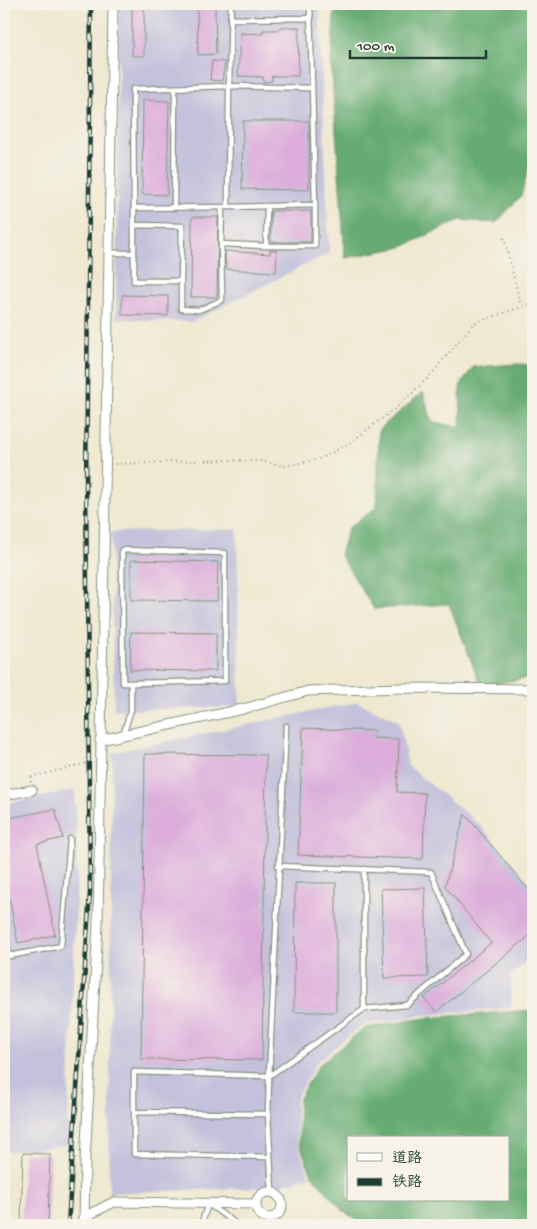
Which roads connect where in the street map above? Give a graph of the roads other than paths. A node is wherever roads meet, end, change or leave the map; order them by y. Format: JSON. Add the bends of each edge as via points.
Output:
{"nodes":[{"id":1,"x":113,"y":4,"type":"edge"},
{"id":2,"x":231,"y":4,"type":"edge"},
{"id":3,"x":310,"y":4,"type":"edge"},
{"id":4,"x":230,"y":18,"type":"junction"},
{"id":5,"x":310,"y":18,"type":"junction"},
{"id":6,"x":229,"y":86,"type":"junction"},
{"id":7,"x":175,"y":88,"type":"junction"},
{"id":8,"x":312,"y":88,"type":"junction"},
{"id":9,"x":315,"y":205,"type":"junction"},
{"id":10,"x":267,"y":206,"type":"junction"},
{"id":11,"x":222,"y":207,"type":"junction"},
{"id":12,"x":228,"y":207,"type":"junction"},
{"id":13,"x":134,"y":208,"type":"junction"},
{"id":14,"x":174,"y":208,"type":"junction"},
{"id":15,"x":134,"y":225,"type":"junction"},
{"id":16,"x":221,"y":244,"type":"junction"},
{"id":17,"x":266,"y":246,"type":"junction"},
{"id":18,"x":109,"y":253,"type":"junction"},
{"id":19,"x":134,"y":253,"type":"junction"},
{"id":20,"x":181,"y":281,"type":"junction"},
{"id":21,"x":131,"y":683,"type":"junction"},
{"id":22,"x":533,"y":689,"type":"edge"},
{"id":23,"x":286,"y":726,"type":"dead end"},
{"id":24,"x":123,"y":735,"type":"junction"},
{"id":25,"x":100,"y":740,"type":"junction"},
{"id":26,"x":32,"y":790,"type":"road end"},
{"id":27,"x":4,"y":795,"type":"edge"},
{"id":28,"x":70,"y":839,"type":"dead end"},
{"id":29,"x":278,"y":866,"type":"junction"},
{"id":30,"x":364,"y":869,"type":"junction"},
{"id":31,"x":4,"y":929,"type":"edge"},
{"id":32,"x":6,"y":956,"type":"edge"},
{"id":33,"x":364,"y":1009,"type":"junction"},
{"id":34,"x":269,"y":1076,"type":"junction"},
{"id":35,"x":134,"y":1112,"type":"junction"},
{"id":36,"x":268,"y":1114,"type":"junction"},
{"id":37,"x":270,"y":1157,"type":"junction"},
{"id":38,"x":272,"y":1192,"type":"junction"},
{"id":39,"x":208,"y":1204,"type":"junction"},
{"id":40,"x":256,"y":1204,"type":"junction"},
{"id":41,"x":276,"y":1221,"type":"edge"},
{"id":42,"x":83,"y":1222,"type":"edge"},
{"id":43,"x":201,"y":1225,"type":"edge"},
{"id":44,"x":238,"y":1225,"type":"edge"}],
"edges":[{"from":1,"to":18,"type":"street"},
{"from":2,"to":4,"type":"lane"},
{"from":3,"to":5,"type":"lane"},
{"from":4,"to":5,"type":"lane"},
{"from":4,"to":6,"type":"lane"},
{"from":5,"to":8,"type":"lane"},
{"from":6,"to":7,"type":"lane"},
{"from":6,"to":8,"type":"lane"},
{"from":6,"to":12,"type":"lane"},
{"from":7,"to":13,"type":"lane","via":[[133,89]]},
{"from":7,"to":14,"type":"lane"},
{"from":8,"to":9,"type":"lane"},
{"from":9,"to":10,"type":"lane"},
{"from":9,"to":17,"type":"lane","via":[[315,246]]},
{"from":10,"to":12,"type":"lane"},
{"from":10,"to":17,"type":"lane"},
{"from":11,"to":12,"type":"lane"},
{"from":11,"to":14,"type":"lane"},
{"from":11,"to":16,"type":"lane"},
{"from":13,"to":14,"type":"lane"},
{"from":13,"to":15,"type":"lane"},
{"from":15,"to":19,"type":"lane"},
{"from":15,"to":20,"type":"lane","via":[[182,226]]},
{"from":16,"to":17,"type":"lane"},
{"from":16,"to":20,"type":"lane","via":[[222,300],[199,310],[181,309]]},
{"from":18,"to":19,"type":"lane"},
{"from":18,"to":25,"type":"street"},
{"from":19,"to":20,"type":"lane","via":[[134,281]]},
{"from":21,"to":21,"type":"lane","via":[[225,681],[225,553],[122,550],[123,683]]},
{"from":21,"to":24,"type":"lane","via":[[131,709]]},
{"from":22,"to":24,"type":"street","via":[[308,691]]},
{"from":23,"to":29,"type":"lane"},
{"from":24,"to":25,"type":"street"},
{"from":25,"to":42,"type":"street","via":[[98,925]]},
{"from":26,"to":27,"type":"street"},
{"from":28,"to":32,"type":"lane","via":[[61,946]]},
{"from":29,"to":30,"type":"lane"},
{"from":29,"to":34,"type":"lane"},
{"from":30,"to":33,"type":"lane"},
{"from":30,"to":33,"type":"lane","via":[[431,872],[466,954],[407,1005]]},
{"from":31,"to":32,"type":"lane"},
{"from":33,"to":34,"type":"lane"},
{"from":34,"to":35,"type":"lane","via":[[134,1072]]},
{"from":34,"to":36,"type":"lane"},
{"from":35,"to":36,"type":"lane"},
{"from":35,"to":37,"type":"lane","via":[[134,1154]]},
{"from":36,"to":37,"type":"lane"},
{"from":37,"to":38,"type":"lane"},
{"from":38,"to":40,"type":"street","via":[[262,1194]]},
{"from":38,"to":41,"type":"street","via":[[277,1194],[282,1204]]},
{"from":39,"to":40,"type":"street"},
{"from":39,"to":42,"type":"street","via":[[114,1202]]},
{"from":39,"to":43,"type":"lane"},
{"from":39,"to":44,"type":"lane"},
{"from":40,"to":41,"type":"street","via":[[260,1214]]}]}
